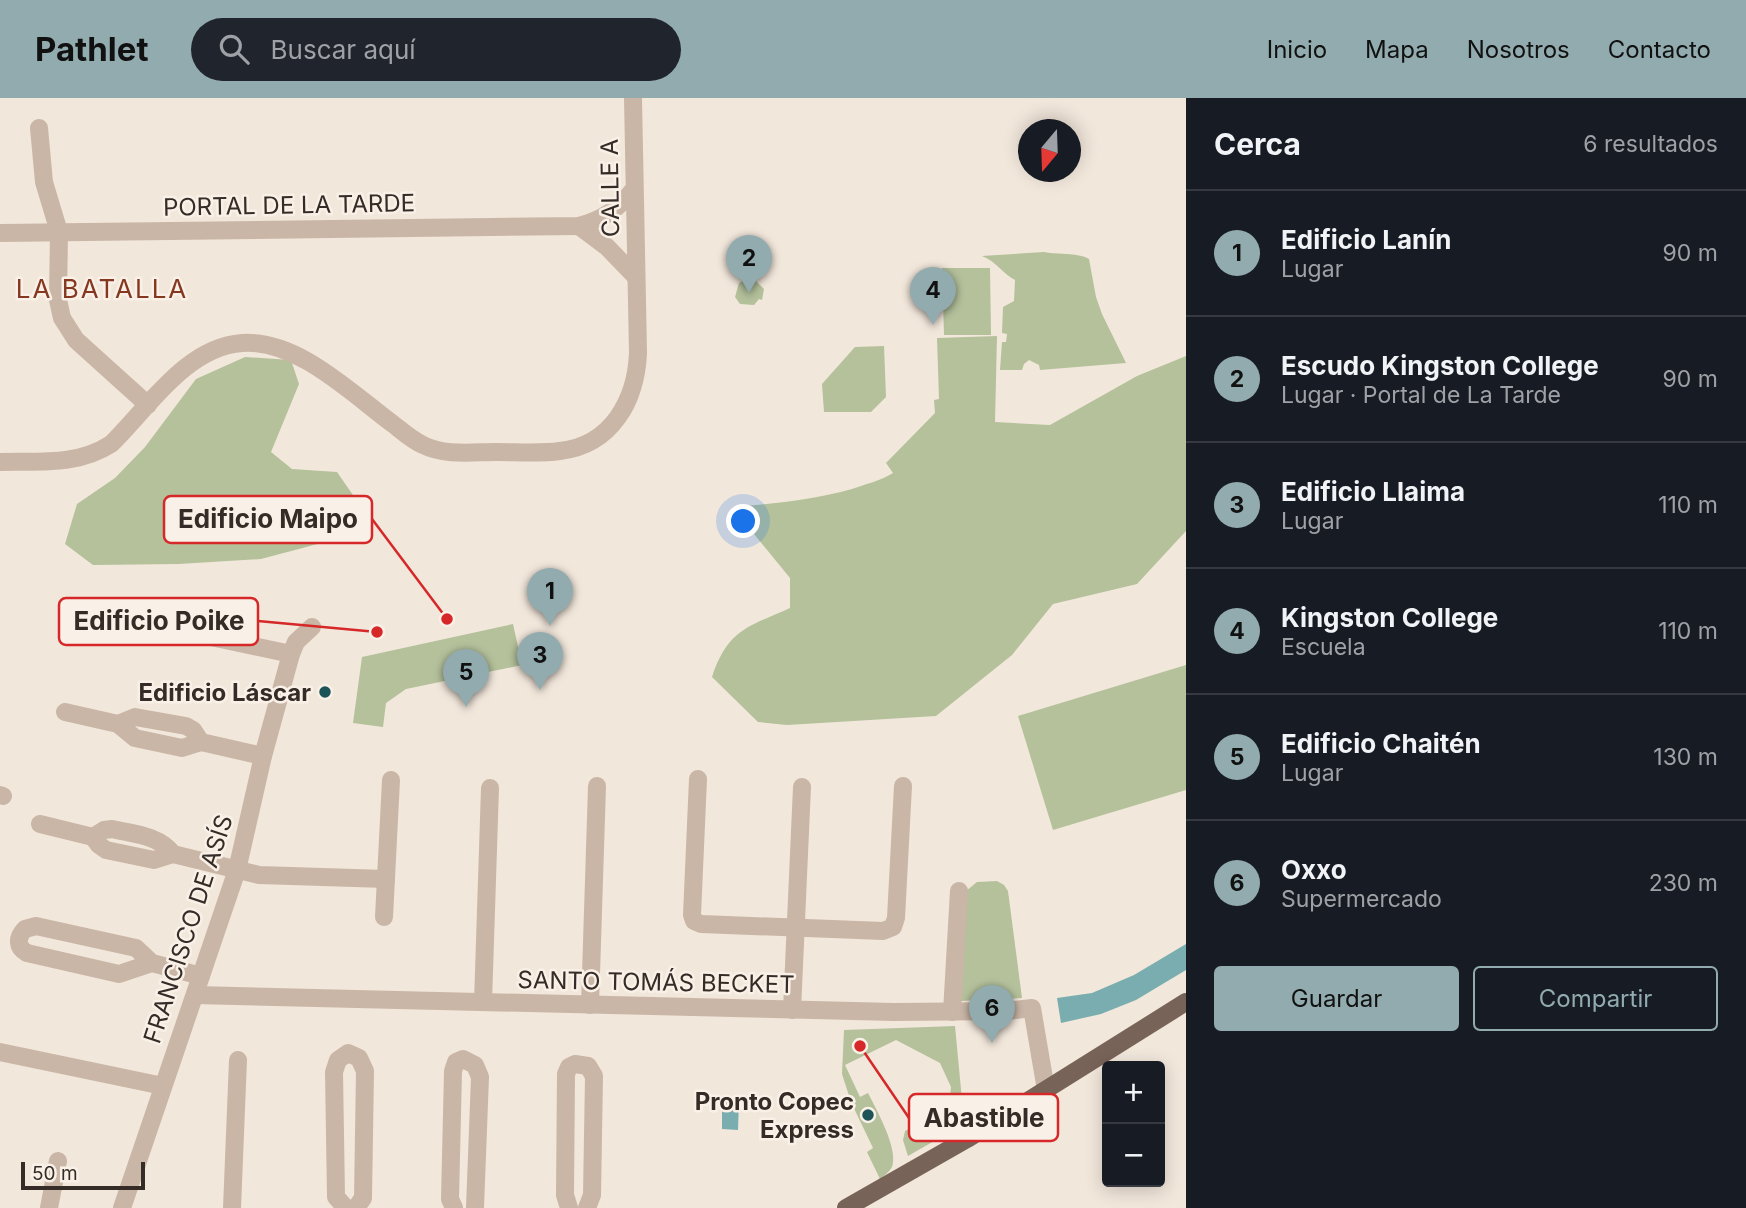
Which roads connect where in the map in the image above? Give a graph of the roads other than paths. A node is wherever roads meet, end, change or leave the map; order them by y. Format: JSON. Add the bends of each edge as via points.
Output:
{"nodes":[{"id":1,"x":633,"y":98,"type":"edge"},
{"id":2,"x":38,"y":128,"type":"dead end"},
{"id":3,"x":634,"y":189,"type":"junction"},
{"id":4,"x":579,"y":226,"type":"junction"},
{"id":5,"x":59,"y":232,"type":"junction"},
{"id":6,"x":0,"y":233,"type":"edge"},
{"id":7,"x":636,"y":277,"type":"junction"},
{"id":8,"x":148,"y":405,"type":"junction"},
{"id":9,"x":0,"y":461,"type":"edge"},
{"id":10,"x":94,"y":612,"type":"dead end"},
{"id":11,"x":312,"y":627,"type":"dead end"},
{"id":12,"x":291,"y":654,"type":"junction"},
{"id":13,"x":65,"y":712,"type":"dead end"},
{"id":14,"x":263,"y":756,"type":"junction"},
{"id":15,"x":698,"y":779,"type":"dead end"},
{"id":16,"x":391,"y":780,"type":"dead end"},
{"id":17,"x":597,"y":786,"type":"dead end"},
{"id":18,"x":903,"y":786,"type":"dead end"},
{"id":19,"x":802,"y":787,"type":"dead end"},
{"id":20,"x":490,"y":788,"type":"dead end"},
{"id":21,"x":40,"y":824,"type":"dead end"},
{"id":22,"x":237,"y":870,"type":"junction"},
{"id":23,"x":386,"y":879,"type":"junction"},
{"id":24,"x":959,"y":891,"type":"dead end"},
{"id":25,"x":384,"y":917,"type":"dead end"},
{"id":26,"x":795,"y":927,"type":"junction"},
{"id":27,"x":152,"y":963,"type":"junction"},
{"id":28,"x":201,"y":976,"type":"junction"},
{"id":29,"x":195,"y":995,"type":"junction"},
{"id":30,"x":483,"y":1002,"type":"junction"},
{"id":31,"x":1186,"y":1002,"type":"edge"},
{"id":32,"x":590,"y":1005,"type":"junction"},
{"id":33,"x":792,"y":1010,"type":"junction"},
{"id":34,"x":952,"y":1012,"type":"junction"},
{"id":35,"x":0,"y":1052,"type":"edge"},
{"id":36,"x":238,"y":1060,"type":"dead end"},
{"id":37,"x":163,"y":1086,"type":"junction"},
{"id":38,"x":1046,"y":1090,"type":"junction"},
{"id":39,"x":58,"y":1161,"type":"dead end"},
{"id":40,"x":355,"y":1207,"type":"edge"},
{"id":41,"x":49,"y":1208,"type":"edge"},
{"id":42,"x":122,"y":1208,"type":"edge"},
{"id":43,"x":232,"y":1208,"type":"edge"},
{"id":44,"x":454,"y":1208,"type":"edge"},
{"id":45,"x":475,"y":1208,"type":"edge"},
{"id":46,"x":569,"y":1208,"type":"edge"},
{"id":47,"x":587,"y":1208,"type":"edge"},
{"id":48,"x":846,"y":1208,"type":"edge"}],
"edges":[{"from":1,"to":3,"type":"street","name":"CALLE A"},
{"from":2,"to":5,"type":"street","via":[[44,182]]},
{"from":3,"to":4,"type":"street","name":"PORTAL DE LA TARDE","via":[[614,211]]},
{"from":3,"to":7,"type":"street","name":"CALLE A"},
{"from":4,"to":5,"type":"street","name":"PORTAL DE LA TARDE"},
{"from":4,"to":7,"type":"street"},
{"from":5,"to":6,"type":"street","name":"PORTAL DE LA TARDE"},
{"from":5,"to":8,"type":"street","via":[[58,300],[65,326]]},
{"from":7,"to":8,"type":"street","via":[[638,352],[633,389],[611,425],[569,450],[431,449],[315,366],[263,344],[239,343],[205,353]]},
{"from":8,"to":9,"type":"street","via":[[111,444],[88,456],[64,461]]},
{"from":10,"to":12,"type":"street"},
{"from":11,"to":12,"type":"street","name":"FRANCISCO DE ASÍS"},
{"from":12,"to":14,"type":"street","name":"FRANCISCO DE ASÍS"},
{"from":13,"to":14,"type":"street","via":[[118,724],[135,717],[186,726],[201,742]]},
{"from":14,"to":22,"type":"street","name":"FRANCISCO DE ASÍS"},
{"from":15,"to":26,"type":"street","via":[[694,921]]},
{"from":16,"to":23,"type":"street"},
{"from":17,"to":32,"type":"street"},
{"from":18,"to":26,"type":"street","via":[[892,928]]},
{"from":19,"to":26,"type":"street"},
{"from":20,"to":30,"type":"street"},
{"from":21,"to":22,"type":"street","via":[[93,837],[106,850],[154,860],[173,853]]},
{"from":22,"to":23,"type":"street","via":[[268,876]]},
{"from":22,"to":28,"type":"street","name":"FRANCISCO DE ASÍS"},
{"from":23,"to":25,"type":"street"},
{"from":24,"to":34,"type":"street"},
{"from":26,"to":33,"type":"street"},
{"from":27,"to":27,"type":"street","via":[[136,948],[36,926],[25,929],[19,940],[26,953],[119,974]]},
{"from":27,"to":28,"type":"street"},
{"from":28,"to":29,"type":"street","name":"FRANCISCO DE ASÍS"},
{"from":29,"to":30,"type":"street","name":"SANTO TOMÁS BECKET"},
{"from":29,"to":37,"type":"street","name":"FRANCISCO DE ASÍS"},
{"from":30,"to":32,"type":"street","name":"SANTO TOMÁS BECKET"},
{"from":31,"to":38,"type":"main road"},
{"from":32,"to":33,"type":"street","name":"SANTO TOMÁS BECKET"},
{"from":33,"to":34,"type":"street","name":"SANTO TOMÁS BECKET"},
{"from":34,"to":38,"type":"street","name":"SANTO TOMÁS BECKET","via":[[1032,1008]]},
{"from":35,"to":37,"type":"street"},
{"from":36,"to":43,"type":"street"},
{"from":37,"to":42,"type":"street","name":"FRANCISCO DE ASÍS"},
{"from":38,"to":48,"type":"main road"},
{"from":39,"to":41,"type":"street"},
{"from":40,"to":40,"type":"street","via":[[363,1198],[365,1071],[359,1058],[348,1053],[338,1060],[334,1072],[336,1197]]},
{"from":44,"to":45,"type":"street","via":[[450,1199],[453,1071],[463,1059],[475,1065],[480,1077]]},
{"from":46,"to":47,"type":"street","via":[[565,1195],[566,1074],[575,1064],[588,1066],[594,1076],[592,1195]]}]}
